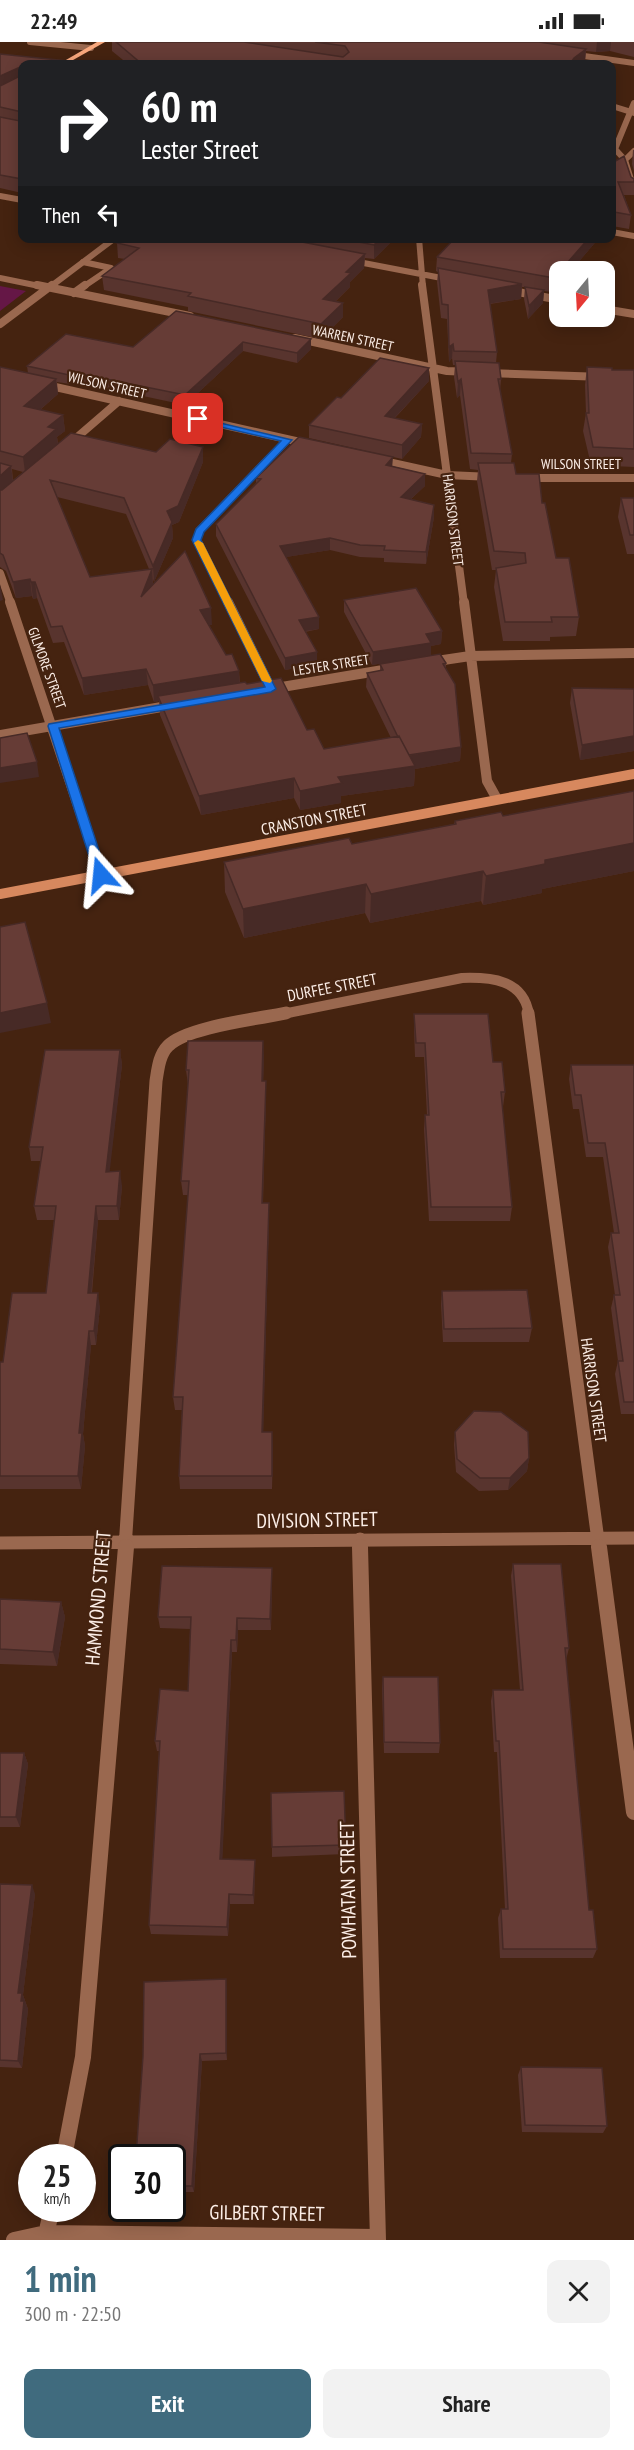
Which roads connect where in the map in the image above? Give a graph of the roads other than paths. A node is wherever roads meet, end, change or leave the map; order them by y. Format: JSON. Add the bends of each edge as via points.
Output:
{"nodes":[{"id":1,"x":30,"y":42,"type":"edge"},
{"id":2,"x":102,"y":42,"type":"edge"},
{"id":3,"x":91,"y":48,"type":"junction"},
{"id":4,"x":567,"y":53,"type":"edge"},
{"id":5,"x":69,"y":60,"type":"edge"},
{"id":6,"x":614,"y":60,"type":"edge"},
{"id":7,"x":616,"y":60,"type":"edge"},
{"id":8,"x":634,"y":63,"type":"edge"},
{"id":9,"x":634,"y":103,"type":"edge"},
{"id":10,"x":616,"y":107,"type":"edge"},
{"id":11,"x":632,"y":112,"type":"edge"},
{"id":12,"x":616,"y":147,"type":"edge"},
{"id":13,"x":616,"y":150,"type":"edge"},
{"id":14,"x":634,"y":151,"type":"edge"},
{"id":15,"x":616,"y":160,"type":"edge"},
{"id":16,"x":625,"y":160,"type":"junction"},
{"id":17,"x":634,"y":189,"type":"edge"},
{"id":18,"x":0,"y":196,"type":"edge"},
{"id":19,"x":18,"y":199,"type":"edge"},
{"id":20,"x":616,"y":233,"type":"edge"},
{"id":21,"x":634,"y":236,"type":"edge"},
{"id":22,"x":108,"y":243,"type":"edge"},
{"id":23,"x":418,"y":243,"type":"edge"},
{"id":24,"x":337,"y":258,"type":"edge"},
{"id":25,"x":83,"y":262,"type":"junction"},
{"id":26,"x":421,"y":274,"type":"junction"},
{"id":27,"x":0,"y":278,"type":"edge"},
{"id":28,"x":457,"y":281,"type":"edge"},
{"id":29,"x":49,"y":288,"type":"junction"},
{"id":30,"x":503,"y":289,"type":"edge"},
{"id":31,"x":74,"y":293,"type":"junction"},
{"id":32,"x":549,"y":298,"type":"edge"},
{"id":33,"x":615,"y":311,"type":"edge"},
{"id":34,"x":634,"y":315,"type":"edge"},
{"id":35,"x":200,"y":318,"type":"edge"},
{"id":36,"x":0,"y":324,"type":"edge"},
{"id":37,"x":287,"y":336,"type":"edge"},
{"id":38,"x":433,"y":367,"type":"junction"},
{"id":39,"x":634,"y":378,"type":"edge"},
{"id":40,"x":33,"y":382,"type":"edge"},
{"id":41,"x":119,"y":401,"type":"junction"},
{"id":42,"x":287,"y":440,"type":"junction"},
{"id":43,"x":320,"y":447,"type":"edge"},
{"id":44,"x":60,"y":451,"type":"edge"},
{"id":45,"x":375,"y":459,"type":"edge"},
{"id":46,"x":447,"y":475,"type":"junction"},
{"id":47,"x":498,"y":477,"type":"edge"},
{"id":48,"x":510,"y":478,"type":"edge"},
{"id":49,"x":634,"y":478,"type":"edge"},
{"id":50,"x":0,"y":573,"type":"edge"},
{"id":51,"x":634,"y":653,"type":"edge"},
{"id":52,"x":470,"y":656,"type":"junction"},
{"id":53,"x":416,"y":664,"type":"edge"},
{"id":54,"x":405,"y":666,"type":"edge"},
{"id":55,"x":271,"y":689,"type":"junction"},
{"id":56,"x":259,"y":691,"type":"edge"},
{"id":57,"x":189,"y":703,"type":"edge"},
{"id":58,"x":53,"y":726,"type":"junction"},
{"id":59,"x":0,"y":735,"type":"edge"},
{"id":60,"x":634,"y":774,"type":"edge"},
{"id":61,"x":497,"y":800,"type":"junction"},
{"id":62,"x":101,"y":875,"type":"junction"},
{"id":63,"x":0,"y":894,"type":"edge"},
{"id":64,"x":505,"y":981,"type":"joint"},
{"id":65,"x":168,"y":1044,"type":"joint"},
{"id":66,"x":634,"y":1538,"type":"edge"},
{"id":67,"x":360,"y":1539,"type":"junction"},
{"id":68,"x":599,"y":1539,"type":"junction"},
{"id":69,"x":126,"y":1542,"type":"junction"},
{"id":70,"x":0,"y":1543,"type":"edge"},
{"id":71,"x":634,"y":1812,"type":"edge"},
{"id":72,"x":66,"y":2144,"type":"edge"},
{"id":73,"x":45,"y":2236,"type":"edge"},
{"id":74,"x":378,"y":2238,"type":"edge"},
{"id":75,"x":14,"y":2240,"type":"edge"}],
"edges":[{"from":1,"to":3,"type":"street"},
{"from":2,"to":3,"type":"main road"},
{"from":3,"to":5,"type":"main road"},
{"from":4,"to":6,"type":"street"},
{"from":7,"to":8,"type":"street"},
{"from":9,"to":11,"type":"street"},
{"from":10,"to":11,"type":"street"},
{"from":11,"to":12,"type":"street"},
{"from":13,"to":16,"type":"street"},
{"from":14,"to":16,"type":"street"},
{"from":15,"to":16,"type":"street"},
{"from":16,"to":17,"type":"street"},
{"from":18,"to":19,"type":"street"},
{"from":20,"to":21,"type":"street"},
{"from":22,"to":25,"type":"street"},
{"from":23,"to":26,"type":"street","name":"HARRISON STREET"},
{"from":24,"to":26,"type":"street"},
{"from":25,"to":29,"type":"street"},
{"from":25,"to":31,"type":"street","via":[[111,268]]},
{"from":26,"to":28,"type":"street"},
{"from":26,"to":38,"type":"street","name":"HARRISON STREET"},
{"from":27,"to":29,"type":"street"},
{"from":29,"to":31,"type":"street"},
{"from":29,"to":36,"type":"street"},
{"from":30,"to":32,"type":"street"},
{"from":31,"to":35,"type":"street"},
{"from":33,"to":34,"type":"street"},
{"from":37,"to":38,"type":"street","name":"WARREN STREET"},
{"from":38,"to":39,"type":"street","name":"WARREN STREET","via":[[447,371],[586,372]]},
{"from":38,"to":46,"type":"street","name":"HARRISON STREET"},
{"from":40,"to":41,"type":"street","name":"WILSON STREET"},
{"from":41,"to":42,"type":"street","name":"WILSON STREET"},
{"from":41,"to":44,"type":"street"},
{"from":42,"to":43,"type":"street","name":"WILSON STREET"},
{"from":42,"to":55,"type":"street","via":[[199,531],[197,540]]},
{"from":45,"to":46,"type":"street"},
{"from":46,"to":47,"type":"street"},
{"from":46,"to":52,"type":"street","name":"HARRISON STREET"},
{"from":48,"to":49,"type":"street","name":"WILSON STREET"},
{"from":50,"to":58,"type":"street","name":"GILMORE STREET"},
{"from":51,"to":52,"type":"street"},
{"from":52,"to":53,"type":"street"},
{"from":52,"to":61,"type":"street","name":"HARRISON STREET","via":[[487,781]]},
{"from":54,"to":55,"type":"street","name":"LESTER STREET"},
{"from":55,"to":56,"type":"street","name":"LESTER STREET"},
{"from":57,"to":58,"type":"street"},
{"from":58,"to":59,"type":"street"},
{"from":58,"to":62,"type":"street","name":"GILMORE STREET"},
{"from":60,"to":61,"type":"main road","name":"CRANSTON STREET"},
{"from":61,"to":62,"type":"main road","name":"CRANSTON STREET"},
{"from":62,"to":63,"type":"main road","name":"CRANSTON STREET"},
{"from":64,"to":65,"type":"street","name":"DURFEE STREET","via":[[462,978],[197,1031]]},
{"from":64,"to":68,"type":"street","name":"HARRISON STREET","via":[[520,992],[528,1010]]},
{"from":65,"to":69,"type":"street","name":"HAMMOND STREET","via":[[159,1058],[156,1081]]},
{"from":66,"to":68,"type":"street","name":"DIVISION STREET"},
{"from":67,"to":68,"type":"street","name":"DIVISION STREET"},
{"from":67,"to":69,"type":"street","name":"DIVISION STREET"},
{"from":67,"to":74,"type":"street","name":"POWHATAN STREET"},
{"from":68,"to":71,"type":"street","name":"HARRISON STREET"},
{"from":69,"to":70,"type":"street","name":"DIVISION STREET"},
{"from":69,"to":72,"type":"street","name":"HAMMOND STREET","via":[[83,2056]]},
{"from":73,"to":74,"type":"street","name":"GILBERT STREET"},
{"from":73,"to":75,"type":"street","name":"GILBERT STREET"}]}
